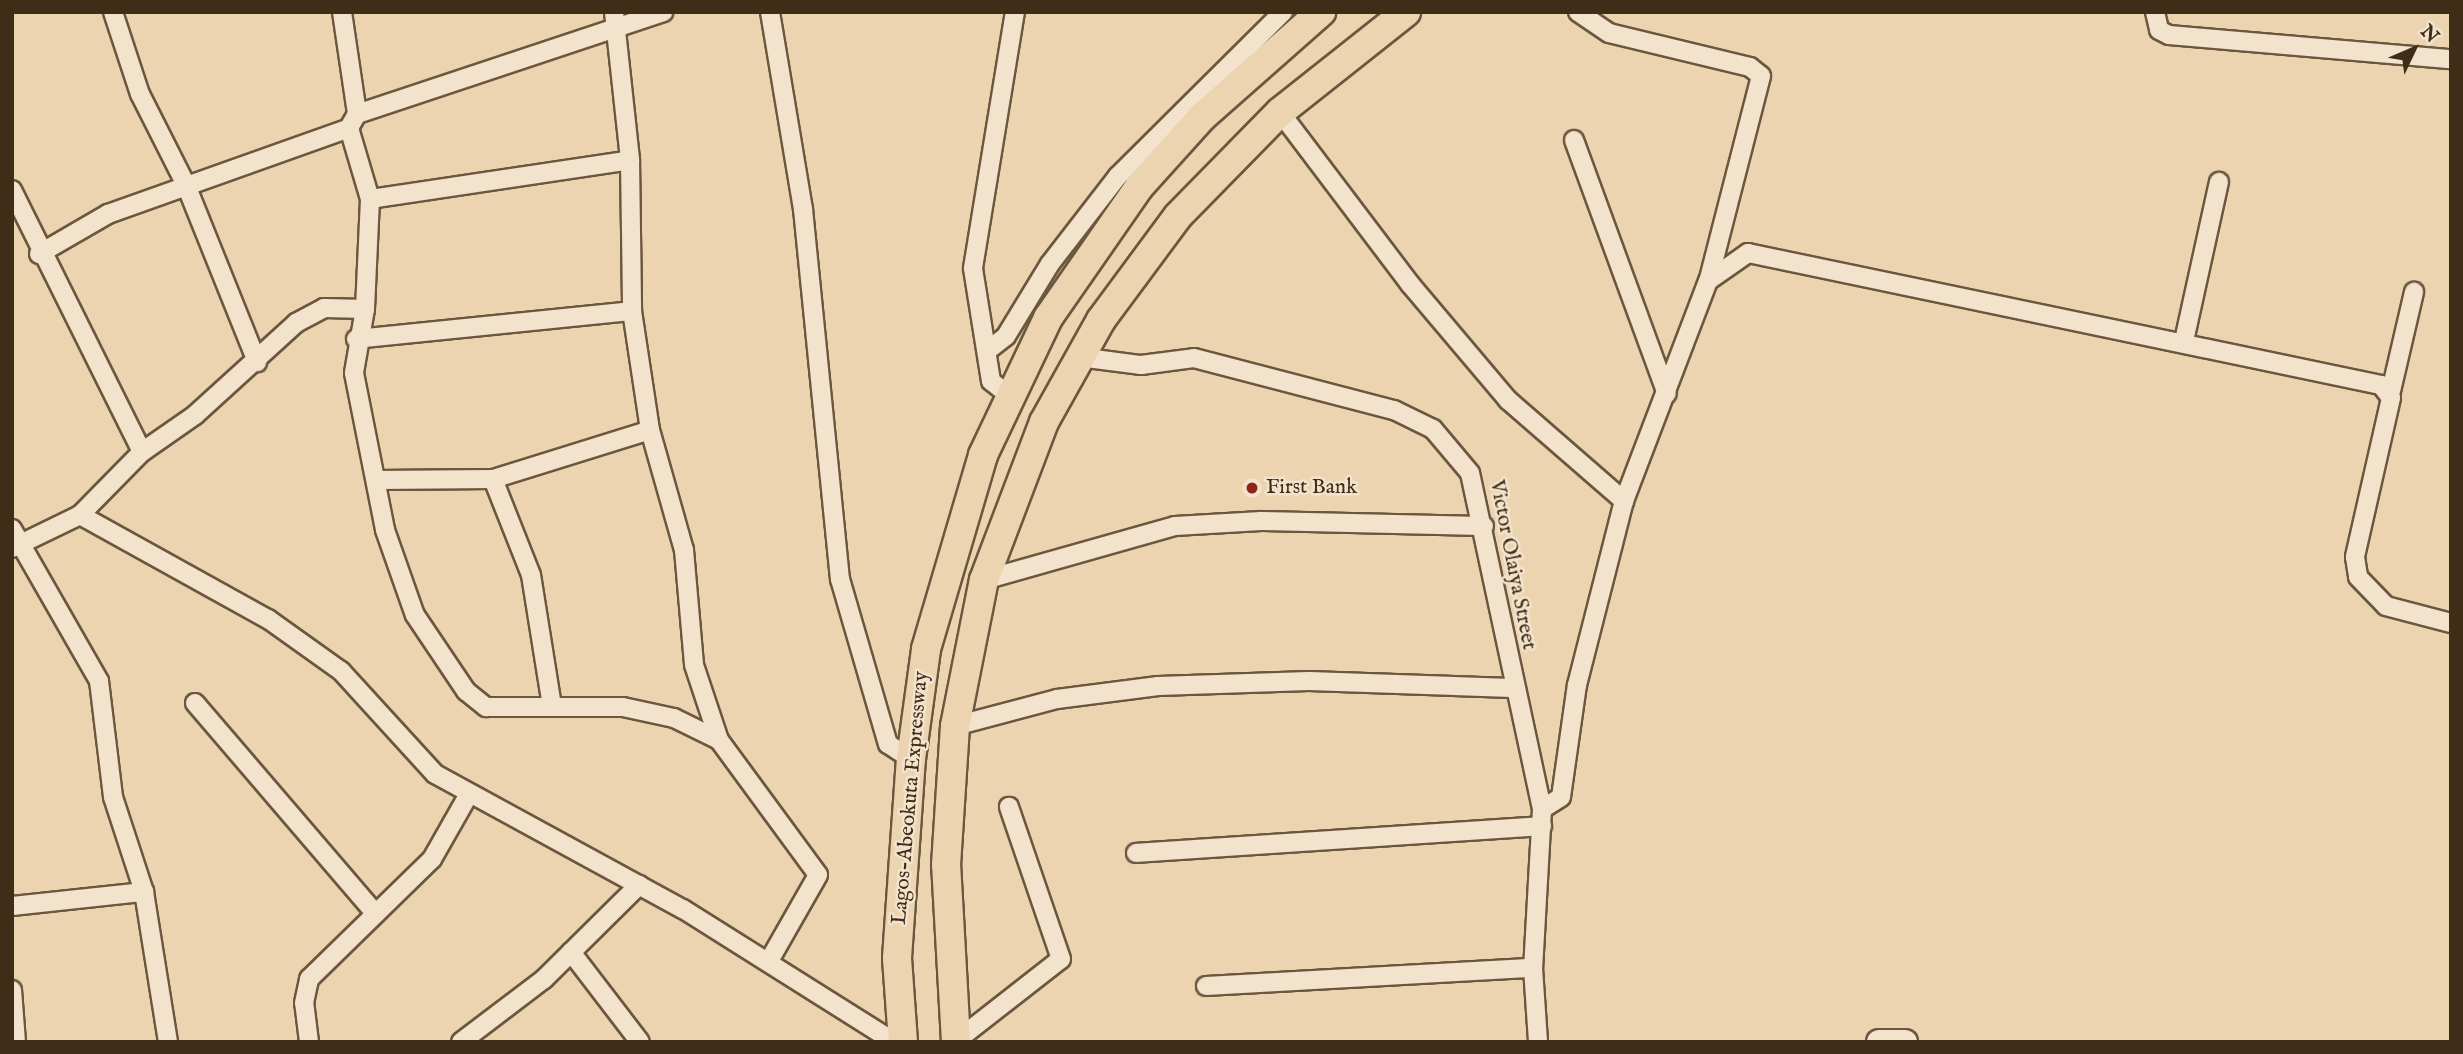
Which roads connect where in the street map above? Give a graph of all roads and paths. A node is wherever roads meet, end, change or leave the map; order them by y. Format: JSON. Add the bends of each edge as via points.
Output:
{"nodes":[{"id":1,"x":113,"y":12,"type":"edge"},
{"id":2,"x":342,"y":12,"type":"edge"},
{"id":3,"x":663,"y":12,"type":"edge"},
{"id":4,"x":770,"y":12,"type":"edge"},
{"id":5,"x":1015,"y":12,"type":"edge"},
{"id":6,"x":1283,"y":12,"type":"edge"},
{"id":7,"x":1321,"y":12,"type":"edge"},
{"id":8,"x":1406,"y":12,"type":"edge"},
{"id":9,"x":1578,"y":12,"type":"edge"},
{"id":10,"x":2155,"y":12,"type":"edge"},
{"id":11,"x":616,"y":19,"type":"edge"},
{"id":12,"x":2451,"y":59,"type":"edge"},
{"id":13,"x":1280,"y":112,"type":"junction"},
{"id":14,"x":353,"y":121,"type":"junction"},
{"id":15,"x":1574,"y":140,"type":"dead end"},
{"id":16,"x":631,"y":160,"type":"junction"},
{"id":17,"x":2219,"y":181,"type":"dead end"},
{"id":18,"x":186,"y":185,"type":"junction"},
{"id":19,"x":12,"y":190,"type":"edge"},
{"id":20,"x":370,"y":199,"type":"junction"},
{"id":21,"x":39,"y":254,"type":"junction"},
{"id":22,"x":1708,"y":281,"type":"junction"},
{"id":23,"x":2414,"y":292,"type":"dead end"},
{"id":24,"x":365,"y":309,"type":"junction"},
{"id":25,"x":632,"y":311,"type":"junction"},
{"id":26,"x":356,"y":339,"type":"junction"},
{"id":27,"x":2184,"y":341,"type":"junction"},
{"id":28,"x":987,"y":351,"type":"junction"},
{"id":29,"x":1079,"y":357,"type":"junction"},
{"id":30,"x":257,"y":362,"type":"junction"},
{"id":31,"x":2391,"y":391,"type":"junction"},
{"id":32,"x":1667,"y":394,"type":"junction"},
{"id":33,"x":1010,"y":396,"type":"junction"},
{"id":34,"x":650,"y":430,"type":"junction"},
{"id":35,"x":142,"y":452,"type":"junction"},
{"id":36,"x":493,"y":478,"type":"junction"},
{"id":37,"x":377,"y":480,"type":"junction"},
{"id":38,"x":1624,"y":501,"type":"junction"},
{"id":39,"x":80,"y":515,"type":"junction"},
{"id":40,"x":1484,"y":526,"type":"junction"},
{"id":41,"x":12,"y":529,"type":"edge"},
{"id":42,"x":17,"y":547,"type":"edge"},
{"id":43,"x":984,"y":580,"type":"junction"},
{"id":44,"x":2451,"y":623,"type":"edge"},
{"id":45,"x":1512,"y":688,"type":"junction"},
{"id":46,"x":195,"y":704,"type":"dead end"},
{"id":47,"x":552,"y":706,"type":"junction"},
{"id":48,"x":955,"y":726,"type":"junction"},
{"id":49,"x":719,"y":740,"type":"junction"},
{"id":50,"x":911,"y":759,"type":"junction"},
{"id":51,"x":469,"y":794,"type":"junction"},
{"id":52,"x":1009,"y":807,"type":"dead end"},
{"id":53,"x":1542,"y":818,"type":"junction"},
{"id":54,"x":1136,"y":853,"type":"dead end"},
{"id":55,"x":639,"y":885,"type":"junction"},
{"id":56,"x":144,"y":891,"type":"junction"},
{"id":57,"x":12,"y":906,"type":"edge"},
{"id":58,"x":375,"y":913,"type":"junction"},
{"id":59,"x":571,"y":952,"type":"junction"},
{"id":60,"x":769,"y":961,"type":"junction"},
{"id":61,"x":1533,"y":968,"type":"junction"},
{"id":62,"x":1206,"y":986,"type":"dead end"},
{"id":63,"x":12,"y":990,"type":"edge"},
{"id":64,"x":472,"y":1038,"type":"edge"},
{"id":65,"x":956,"y":1041,"type":"edge"},
{"id":66,"x":16,"y":1042,"type":"edge"},
{"id":67,"x":168,"y":1042,"type":"edge"},
{"id":68,"x":309,"y":1042,"type":"edge"},
{"id":69,"x":640,"y":1042,"type":"edge"},
{"id":70,"x":894,"y":1042,"type":"edge"},
{"id":71,"x":903,"y":1042,"type":"edge"},
{"id":72,"x":1538,"y":1042,"type":"edge"},
{"id":73,"x":1879,"y":1042,"type":"edge"},
{"id":74,"x":1905,"y":1042,"type":"edge"}],
"edges":[{"from":1,"to":18,"type":"street","via":[[140,94]]},
{"from":2,"to":14,"type":"street"},
{"from":3,"to":11,"type":"street"},
{"from":4,"to":50,"type":"street","via":[[803,209],[836,558],[888,744]]},
{"from":5,"to":28,"type":"street","via":[[973,268]]},
{"from":6,"to":28,"type":"street","via":[[1118,176],[1050,264],[1006,337]]},
{"from":7,"to":33,"type":"highway","name":"Lagos-Abeokuta Expressway","via":[[1202,117],[1139,187],[1048,318]]},
{"from":8,"to":13,"type":"highway","name":"Lagos-Abeokuta Expressway"},
{"from":9,"to":22,"type":"street","via":[[1609,33],[1750,67],[1761,76]]},
{"from":10,"to":12,"type":"street","via":[[2159,30],[2169,35]]},
{"from":11,"to":14,"type":"street"},
{"from":11,"to":16,"type":"street"},
{"from":13,"to":29,"type":"highway","name":"Lagos-Abeokuta Expressway","via":[[1178,216],[1127,279]]},
{"from":13,"to":38,"type":"street","via":[[1410,284],[1508,400]]},
{"from":14,"to":18,"type":"street"},
{"from":14,"to":20,"type":"street"},
{"from":15,"to":32,"type":"street"},
{"from":16,"to":20,"type":"street"},
{"from":16,"to":25,"type":"street"},
{"from":17,"to":27,"type":"street"},
{"from":18,"to":21,"type":"street","via":[[90,222]]},
{"from":18,"to":30,"type":"street"},
{"from":19,"to":21,"type":"street"},
{"from":20,"to":24,"type":"street"},
{"from":21,"to":35,"type":"street","via":[[99,357]]},
{"from":22,"to":27,"type":"street","via":[[1748,253]]},
{"from":22,"to":32,"type":"street"},
{"from":23,"to":31,"type":"street"},
{"from":24,"to":26,"type":"street"},
{"from":24,"to":30,"type":"street","via":[[324,308],[296,323]]},
{"from":25,"to":26,"type":"street"},
{"from":25,"to":34,"type":"street"},
{"from":26,"to":37,"type":"street","via":[[358,401]]},
{"from":27,"to":31,"type":"street"},
{"from":28,"to":33,"type":"street","via":[[991,381]]},
{"from":29,"to":40,"type":"street","name":"Victor Olaiya Street","via":[[1141,365],[1194,358],[1394,410],[1433,429],[1457,455],[1479,491]]},
{"from":29,"to":43,"type":"highway","name":"Lagos-Abeokuta Expressway","via":[[1016,489]]},
{"from":30,"to":35,"type":"street"},
{"from":31,"to":44,"type":"street","via":[[2355,556],[2358,577],[2386,606]]},
{"from":32,"to":38,"type":"street"},
{"from":33,"to":50,"type":"highway","name":"Lagos-Abeokuta Expressway","via":[[983,455],[926,649]]},
{"from":34,"to":36,"type":"street"},
{"from":34,"to":49,"type":"street","via":[[684,550],[694,665]]},
{"from":35,"to":39,"type":"street"},
{"from":36,"to":37,"type":"street"},
{"from":36,"to":47,"type":"street","via":[[531,575]]},
{"from":37,"to":47,"type":"street","via":[[396,569],[415,615],[466,691],[486,707]]},
{"from":38,"to":53,"type":"street","via":[[1577,685],[1561,797]]},
{"from":39,"to":42,"type":"street"},
{"from":39,"to":51,"type":"street","via":[[313,645],[435,774]]},
{"from":40,"to":43,"type":"street","via":[[1261,521],[1175,526]]},
{"from":40,"to":45,"type":"street","name":"Victor Olaiya Street"},
{"from":41,"to":42,"type":"street"},
{"from":42,"to":56,"type":"street","via":[[99,681],[113,797]]},
{"from":43,"to":48,"type":"highway","name":"Lagos-Abeokuta Expressway"},
{"from":45,"to":48,"type":"street","via":[[1309,681],[1157,686],[1057,699]]},
{"from":45,"to":53,"type":"street","name":"Victor Olaiya Street","via":[[1525,717]]},
{"from":46,"to":58,"type":"street"},
{"from":47,"to":49,"type":"street","via":[[651,711]]},
{"from":48,"to":65,"type":"highway","name":"Lagos-Abeokuta Expressway","via":[[946,865]]},
{"from":49,"to":60,"type":"street","via":[[818,875]]},
{"from":50,"to":71,"type":"highway","name":"Lagos-Abeokuta Expressway","via":[[898,958]]},
{"from":51,"to":55,"type":"street"},
{"from":51,"to":58,"type":"street","via":[[432,859]]},
{"from":52,"to":65,"type":"street","via":[[1061,959]]},
{"from":53,"to":54,"type":"street"},
{"from":53,"to":61,"type":"street","name":"Victor Olaiya Street"},
{"from":55,"to":59,"type":"street"},
{"from":55,"to":60,"type":"street"},
{"from":56,"to":57,"type":"street"},
{"from":56,"to":67,"type":"street"},
{"from":58,"to":68,"type":"street","via":[[309,979],[304,1003]]},
{"from":59,"to":64,"type":"street"},
{"from":59,"to":69,"type":"street"},
{"from":60,"to":70,"type":"street"},
{"from":61,"to":62,"type":"street"},
{"from":61,"to":72,"type":"street","name":"Victor Olaiya Street"},
{"from":63,"to":66,"type":"street"},
{"from":73,"to":74,"type":"main road"}]}
